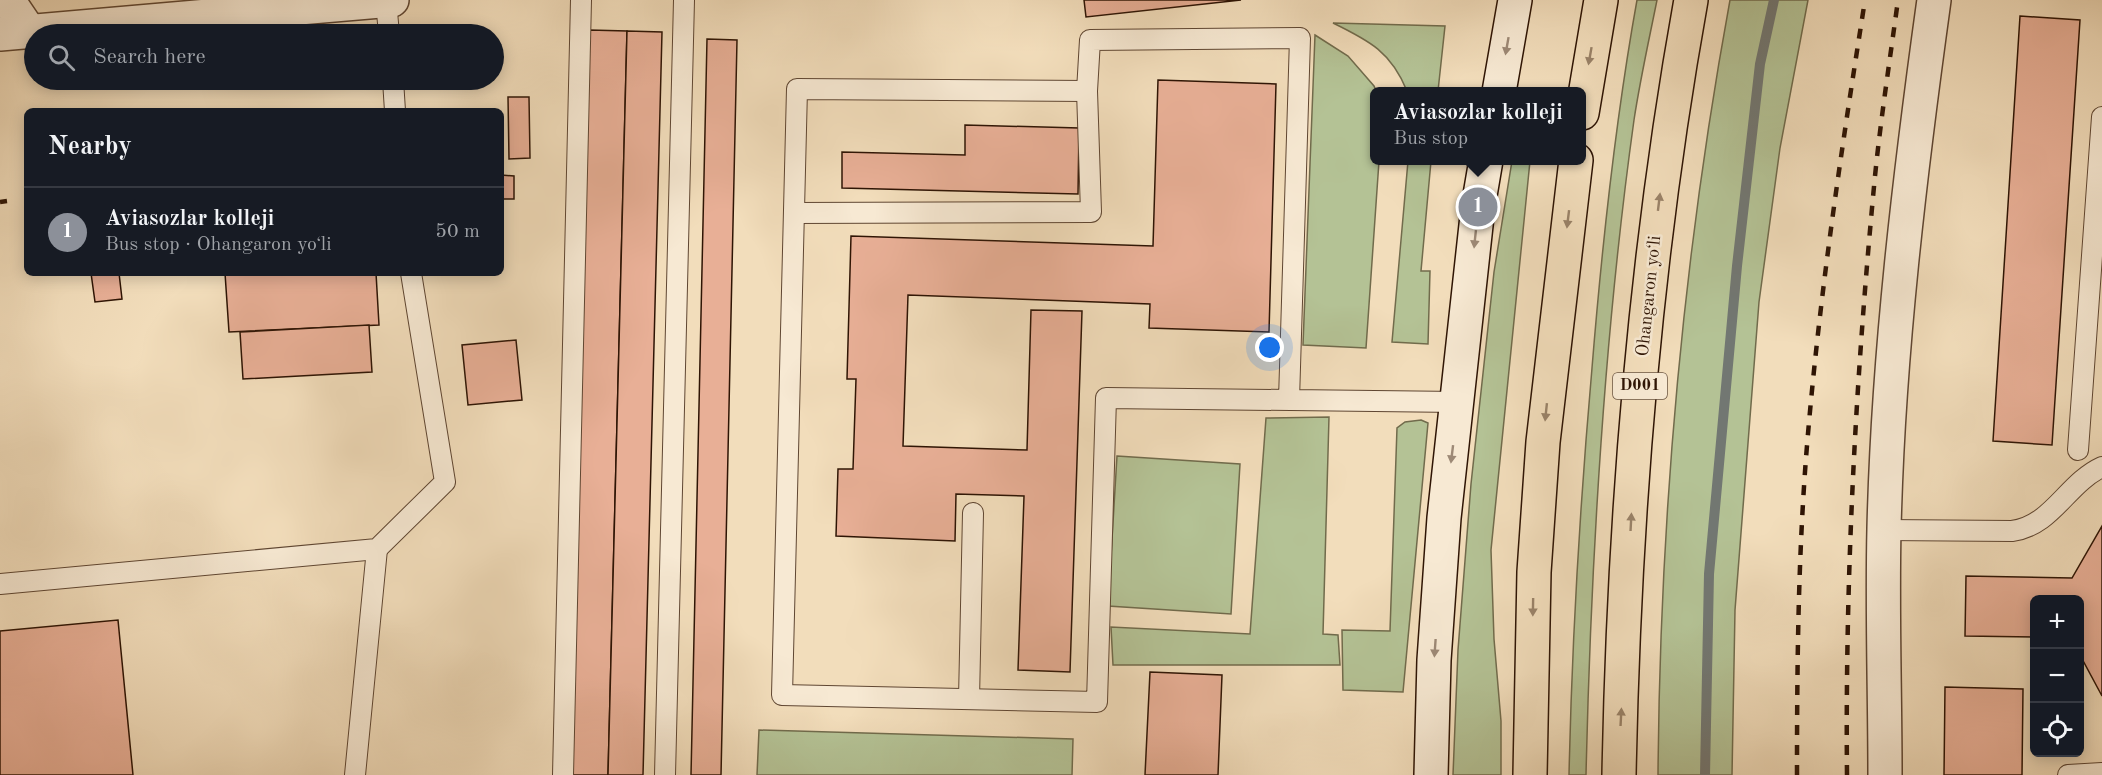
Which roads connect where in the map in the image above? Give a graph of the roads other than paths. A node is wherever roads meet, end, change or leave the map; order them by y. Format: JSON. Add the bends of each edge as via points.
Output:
{"nodes":[{"id":1,"x":8,"y":0,"type":"edge"},
{"id":2,"x":393,"y":0,"type":"edge"},
{"id":3,"x":581,"y":0,"type":"edge"},
{"id":4,"x":684,"y":0,"type":"edge"},
{"id":5,"x":1515,"y":0,"type":"edge"},
{"id":6,"x":1601,"y":0,"type":"edge"},
{"id":7,"x":1691,"y":0,"type":"edge"},
{"id":8,"x":1934,"y":0,"type":"edge"},
{"id":9,"x":386,"y":1,"type":"edge"},
{"id":10,"x":119,"y":24,"type":"edge"},
{"id":11,"x":388,"y":24,"type":"edge"},
{"id":12,"x":15,"y":33,"type":"edge"},
{"id":13,"x":1500,"y":87,"type":"edge"},
{"id":14,"x":1586,"y":87,"type":"edge"},
{"id":15,"x":394,"y":90,"type":"edge"},
{"id":16,"x":1088,"y":91,"type":"junction"},
{"id":17,"x":395,"y":108,"type":"edge"},
{"id":18,"x":2102,"y":117,"type":"edge"},
{"id":19,"x":1485,"y":165,"type":"edge"},
{"id":20,"x":1575,"y":165,"type":"edge"},
{"id":21,"x":794,"y":213,"type":"junction"},
{"id":22,"x":411,"y":276,"type":"edge"},
{"id":23,"x":1289,"y":400,"type":"junction"},
{"id":24,"x":1458,"y":402,"type":"junction"},
{"id":25,"x":2078,"y":450,"type":"dead end"},
{"id":26,"x":2102,"y":467,"type":"edge"},
{"id":27,"x":973,"y":513,"type":"dead end"},
{"id":28,"x":1884,"y":530,"type":"junction"},
{"id":29,"x":376,"y":549,"type":"junction"},
{"id":30,"x":0,"y":584,"type":"edge"},
{"id":31,"x":969,"y":699,"type":"junction"},
{"id":32,"x":2102,"y":773,"type":"edge"},
{"id":33,"x":355,"y":775,"type":"edge"},
{"id":34,"x":563,"y":775,"type":"edge"},
{"id":35,"x":665,"y":775,"type":"edge"},
{"id":36,"x":1431,"y":775,"type":"edge"},
{"id":37,"x":1530,"y":775,"type":"edge"},
{"id":38,"x":1619,"y":775,"type":"edge"},
{"id":39,"x":1885,"y":775,"type":"edge"},
{"id":40,"x":2068,"y":775,"type":"edge"}],
"edges":[{"from":1,"to":12,"type":"street"},
{"from":2,"to":9,"type":"street"},
{"from":3,"to":34,"type":"lane"},
{"from":4,"to":35,"type":"lane"},
{"from":5,"to":13,"type":"street","one_way":true},
{"from":6,"to":14,"type":"highway","one_way":true},
{"from":38,"to":7,"type":"highway","name":"Ohangaron yoʻli","number":"D001","one_way":true,"via":[[1633,478],[1649,285]]},
{"from":8,"to":28,"type":"street","via":[[1896,330]]},
{"from":9,"to":10,"type":"street"},
{"from":9,"to":11,"type":"lane"},
{"from":15,"to":17,"type":"lane"},
{"from":16,"to":21,"type":"lane","via":[[797,90]]},
{"from":16,"to":21,"type":"lane","via":[[1091,212]]},
{"from":16,"to":23,"type":"lane","via":[[1090,40],[1300,38]]},
{"from":18,"to":25,"type":"lane"},
{"from":19,"to":24,"type":"street","one_way":true},
{"from":20,"to":37,"type":"highway","one_way":true,"via":[[1541,466],[1534,572]]},
{"from":21,"to":31,"type":"lane","via":[[782,695]]},
{"from":22,"to":29,"type":"lane","via":[[445,482]]},
{"from":23,"to":24,"type":"lane"},
{"from":23,"to":31,"type":"lane","via":[[1106,398],[1097,702]]},
{"from":24,"to":36,"type":"street","one_way":true,"via":[[1437,613]]},
{"from":26,"to":28,"type":"lane","via":[[2086,476],[2041,521],[2027,528]]},
{"from":27,"to":31,"type":"lane"},
{"from":28,"to":39,"type":"street"},
{"from":29,"to":30,"type":"lane"},
{"from":29,"to":33,"type":"lane"},
{"from":32,"to":40,"type":"lane"}]}
